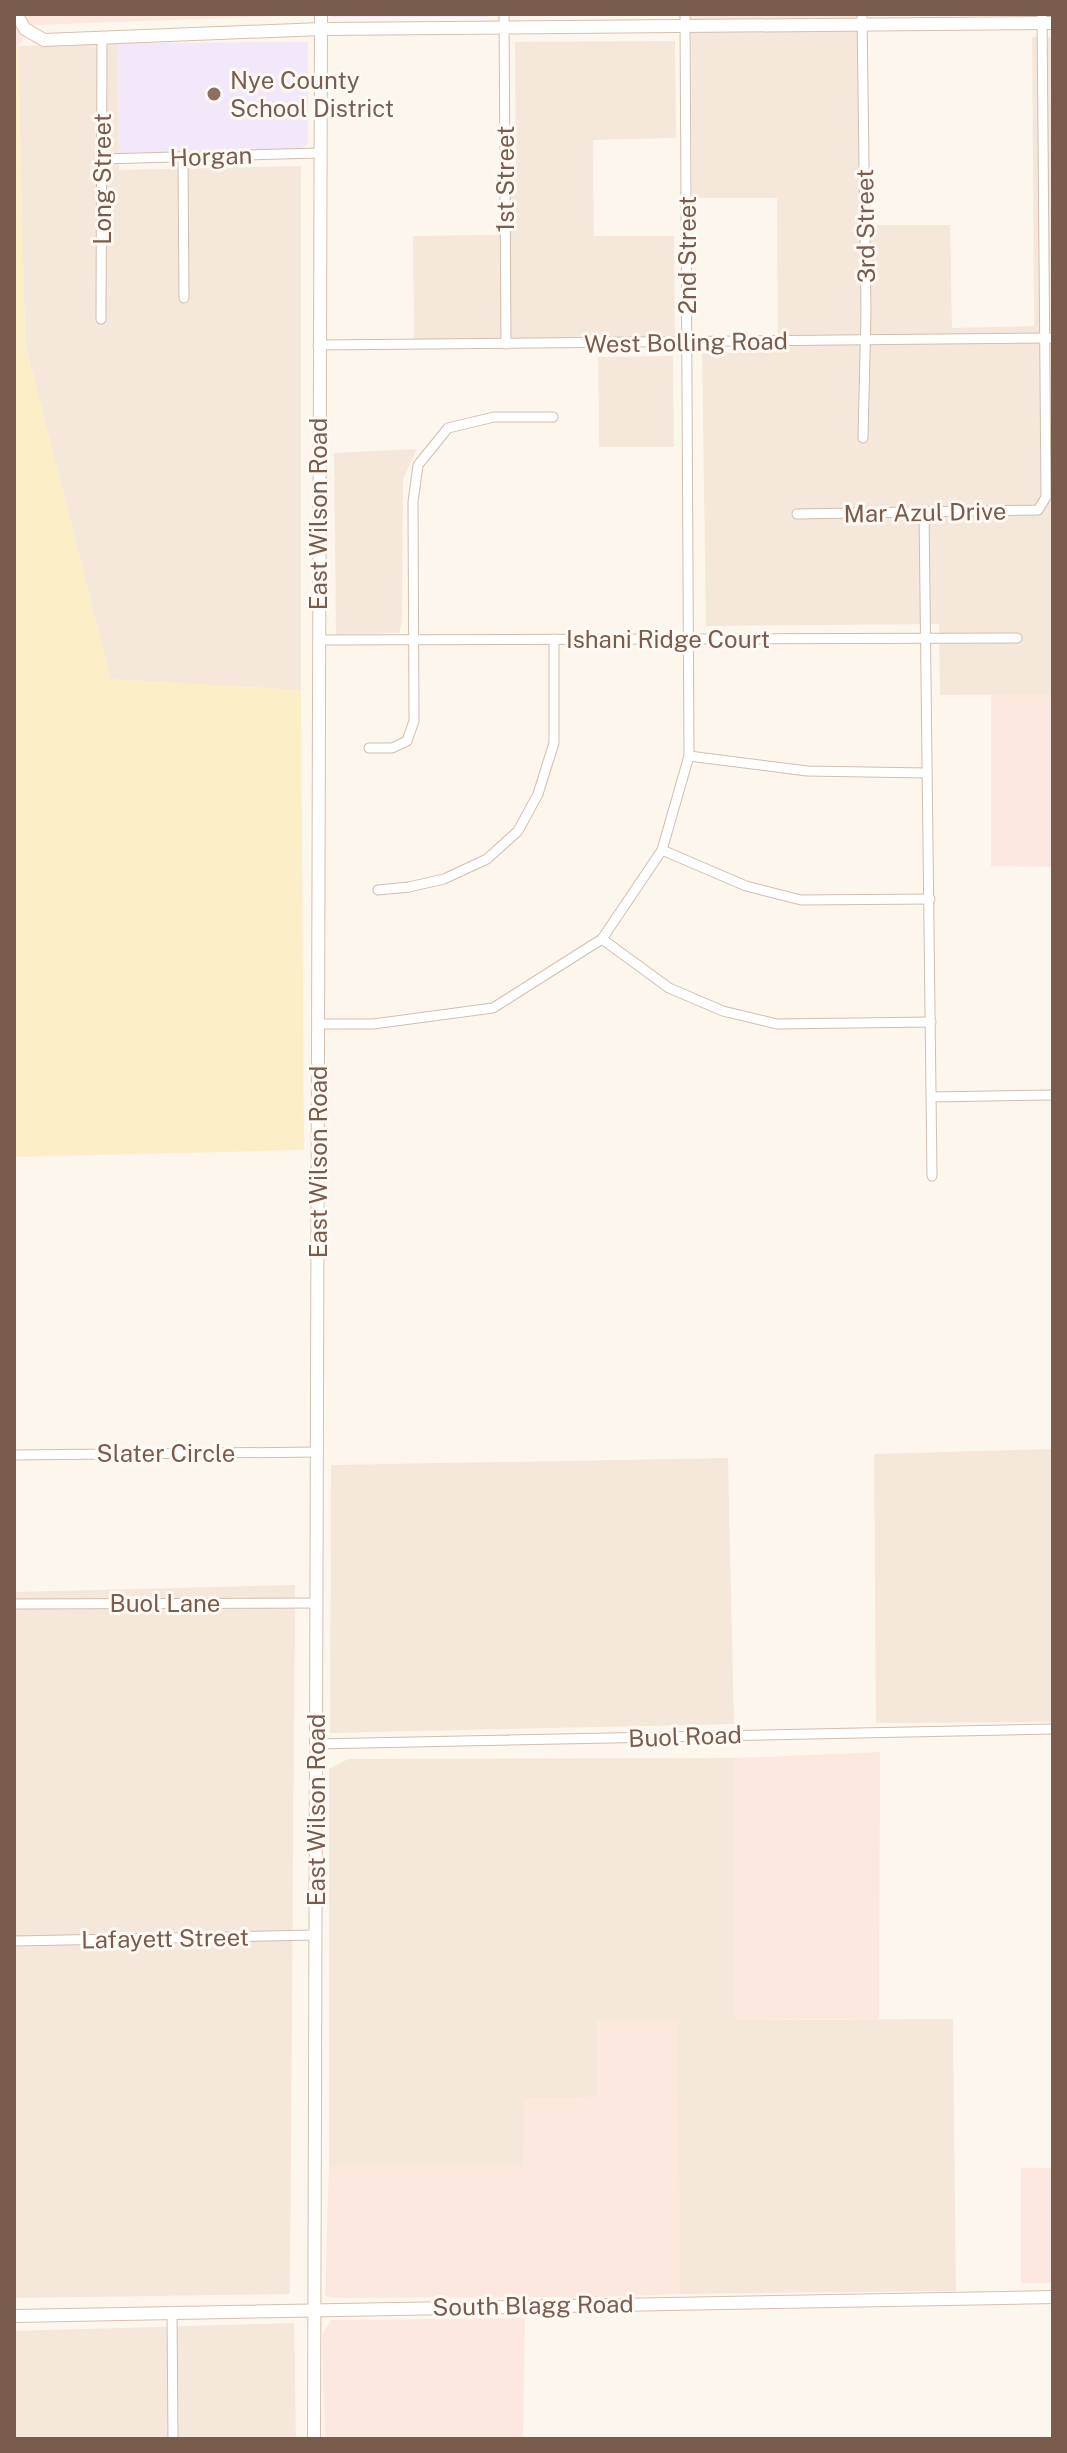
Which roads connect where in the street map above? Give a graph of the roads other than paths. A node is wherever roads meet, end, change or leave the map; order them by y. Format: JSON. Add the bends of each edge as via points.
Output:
{"nodes":[{"id":1,"x":16,"y":14,"type":"edge"},
{"id":2,"x":321,"y":14,"type":"edge"},
{"id":3,"x":862,"y":19,"type":"edge"},
{"id":4,"x":686,"y":20,"type":"edge"},
{"id":5,"x":1046,"y":20,"type":"edge"},
{"id":6,"x":504,"y":21,"type":"edge"},
{"id":7,"x":321,"y":29,"type":"junction"},
{"id":8,"x":102,"y":38,"type":"junction"},
{"id":9,"x":1048,"y":133,"type":"edge"},
{"id":10,"x":319,"y":153,"type":"junction"},
{"id":11,"x":183,"y":158,"type":"junction"},
{"id":12,"x":102,"y":159,"type":"junction"},
{"id":13,"x":184,"y":298,"type":"dead end"},
{"id":14,"x":101,"y":319,"type":"dead end"},
{"id":15,"x":1049,"y":338,"type":"edge"},
{"id":16,"x":865,"y":339,"type":"junction"},
{"id":17,"x":688,"y":342,"type":"junction"},
{"id":18,"x":506,"y":344,"type":"junction"},
{"id":19,"x":318,"y":345,"type":"junction"},
{"id":20,"x":553,"y":417,"type":"dead end"},
{"id":21,"x":863,"y":438,"type":"dead end"},
{"id":22,"x":924,"y":512,"type":"junction"},
{"id":23,"x":797,"y":514,"type":"dead end"},
{"id":24,"x":924,"y":638,"type":"junction"},
{"id":25,"x":1017,"y":638,"type":"dead end"},
{"id":26,"x":554,"y":639,"type":"junction"},
{"id":27,"x":690,"y":639,"type":"junction"},
{"id":28,"x":318,"y":640,"type":"junction"},
{"id":29,"x":415,"y":640,"type":"junction"},
{"id":30,"x":369,"y":748,"type":"dead end"},
{"id":31,"x":689,"y":756,"type":"junction"},
{"id":32,"x":926,"y":773,"type":"junction"},
{"id":33,"x":662,"y":850,"type":"junction"},
{"id":34,"x":378,"y":890,"type":"dead end"},
{"id":35,"x":930,"y":899,"type":"junction"},
{"id":36,"x":602,"y":939,"type":"junction"},
{"id":37,"x":931,"y":1022,"type":"junction"},
{"id":38,"x":318,"y":1024,"type":"junction"},
{"id":39,"x":1053,"y":1095,"type":"edge"},
{"id":40,"x":932,"y":1097,"type":"junction"},
{"id":41,"x":932,"y":1176,"type":"dead end"},
{"id":42,"x":318,"y":1452,"type":"junction"},
{"id":43,"x":14,"y":1455,"type":"edge"},
{"id":44,"x":317,"y":1603,"type":"junction"},
{"id":45,"x":14,"y":1604,"type":"edge"},
{"id":46,"x":1053,"y":1729,"type":"edge"},
{"id":47,"x":316,"y":1744,"type":"junction"},
{"id":48,"x":316,"y":1935,"type":"junction"},
{"id":49,"x":14,"y":1941,"type":"edge"},
{"id":50,"x":1053,"y":2297,"type":"edge"},
{"id":51,"x":314,"y":2309,"type":"junction"},
{"id":52,"x":172,"y":2313,"type":"junction"},
{"id":53,"x":14,"y":2316,"type":"edge"},
{"id":54,"x":173,"y":2439,"type":"edge"},
{"id":55,"x":314,"y":2439,"type":"edge"}],
"edges":[{"from":1,"to":8,"type":"street","via":[[25,29],[44,40]]},
{"from":2,"to":7,"type":"street","name":"East Wilson Road"},
{"from":3,"to":4,"type":"street"},
{"from":3,"to":5,"type":"street"},
{"from":3,"to":16,"type":"street","name":"3rd Street"},
{"from":4,"to":6,"type":"street"},
{"from":4,"to":17,"type":"street","name":"2nd Street"},
{"from":5,"to":9,"type":"street"},
{"from":6,"to":7,"type":"street"},
{"from":6,"to":18,"type":"street","name":"1st Street"},
{"from":7,"to":8,"type":"street"},
{"from":7,"to":10,"type":"street","name":"East Wilson Road"},
{"from":8,"to":12,"type":"street","name":"Long Street"},
{"from":9,"to":15,"type":"street"},
{"from":10,"to":11,"type":"street","name":"Horgan"},
{"from":10,"to":19,"type":"street","name":"East Wilson Road"},
{"from":11,"to":12,"type":"street","name":"Horgan"},
{"from":11,"to":13,"type":"street"},
{"from":12,"to":14,"type":"street","name":"Long Street"},
{"from":15,"to":16,"type":"street","name":"West Bolling Road"},
{"from":15,"to":22,"type":"street","name":"Mar Azul Drive","via":[[1046,497],[1038,510]]},
{"from":16,"to":17,"type":"street","name":"West Bolling Road"},
{"from":16,"to":21,"type":"street","name":"3rd Street"},
{"from":17,"to":18,"type":"street","name":"West Bolling Road"},
{"from":17,"to":27,"type":"street","name":"2nd Street"},
{"from":18,"to":19,"type":"street","name":"West Bolling Road"},
{"from":19,"to":28,"type":"street","name":"East Wilson Road"},
{"from":20,"to":29,"type":"street","via":[[494,417],[448,428],[418,465],[413,502]]},
{"from":22,"to":23,"type":"street","name":"Mar Azul Drive"},
{"from":22,"to":24,"type":"street"},
{"from":24,"to":25,"type":"street","name":"Ishani Ridge Court"},
{"from":24,"to":27,"type":"street","name":"Ishani Ridge Court"},
{"from":24,"to":32,"type":"street"},
{"from":26,"to":27,"type":"street","name":"Ishani Ridge Court"},
{"from":26,"to":29,"type":"street","name":"Ishani Ridge Court"},
{"from":26,"to":34,"type":"street","via":[[554,743],[538,794],[518,831],[487,859],[444,879]]},
{"from":27,"to":31,"type":"street","name":"2nd Street"},
{"from":28,"to":29,"type":"street","name":"Ishani Ridge Court"},
{"from":28,"to":38,"type":"street","name":"East Wilson Road"},
{"from":29,"to":30,"type":"street","via":[[414,721],[407,741],[392,748]]},
{"from":31,"to":32,"type":"street","via":[[807,771]]},
{"from":31,"to":33,"type":"street","name":"2nd Street"},
{"from":32,"to":35,"type":"street"},
{"from":33,"to":35,"type":"street","via":[[746,886],[801,900]]},
{"from":33,"to":36,"type":"street","name":"2nd Street"},
{"from":35,"to":37,"type":"street"},
{"from":36,"to":37,"type":"street","via":[[669,988],[723,1011],[777,1024]]},
{"from":36,"to":38,"type":"street","via":[[493,1008],[373,1024]]},
{"from":37,"to":40,"type":"street"},
{"from":38,"to":42,"type":"street","name":"East Wilson Road"},
{"from":39,"to":40,"type":"street"},
{"from":40,"to":41,"type":"street"},
{"from":42,"to":43,"type":"street","name":"Slater Circle"},
{"from":42,"to":44,"type":"street","name":"East Wilson Road"},
{"from":44,"to":45,"type":"street","name":"Buol Lane"},
{"from":44,"to":47,"type":"street","name":"East Wilson Road"},
{"from":46,"to":47,"type":"street","name":"Buol Road"},
{"from":47,"to":48,"type":"street","name":"East Wilson Road"},
{"from":48,"to":49,"type":"street","name":"Lafayett Street"},
{"from":48,"to":51,"type":"street","name":"East Wilson Road"},
{"from":50,"to":51,"type":"street","name":"South Blagg Road"},
{"from":51,"to":52,"type":"street","name":"South Blagg Road"},
{"from":51,"to":55,"type":"street","name":"East Wilson Road"},
{"from":52,"to":53,"type":"street","name":"South Blagg Road"},
{"from":52,"to":54,"type":"street"}]}
